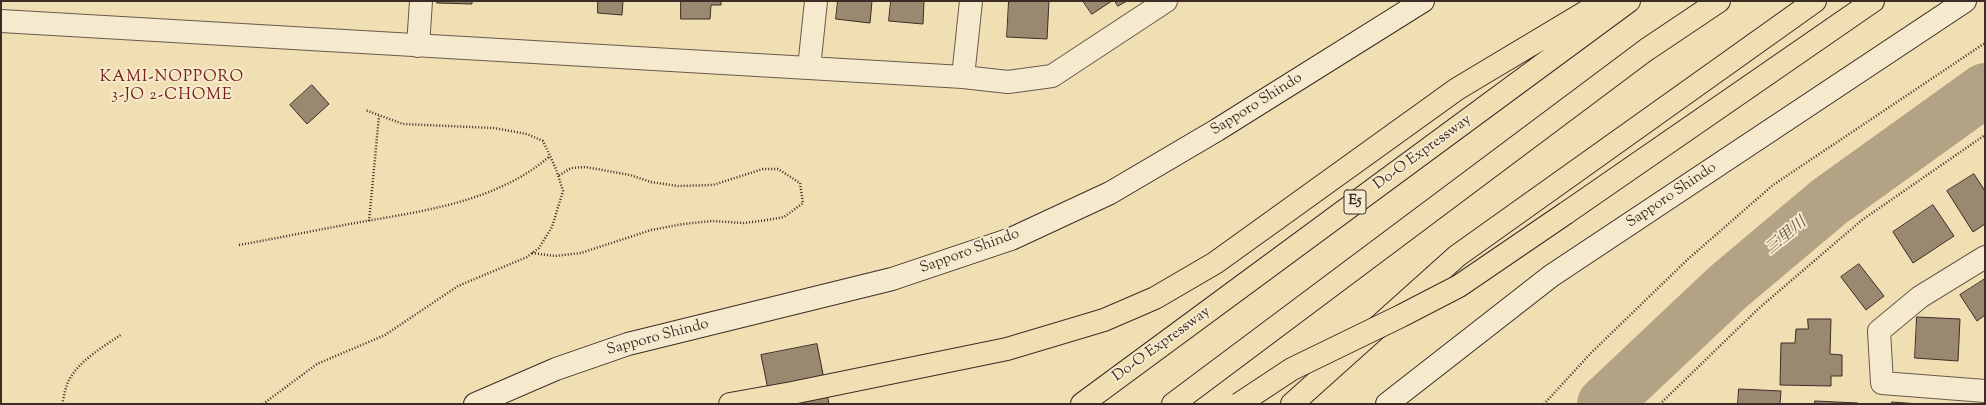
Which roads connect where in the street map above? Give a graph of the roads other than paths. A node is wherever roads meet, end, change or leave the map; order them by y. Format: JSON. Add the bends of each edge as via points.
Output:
{"nodes":[{"id":1,"x":421,"y":1,"type":"edge"},
{"id":2,"x":816,"y":1,"type":"edge"},
{"id":3,"x":971,"y":1,"type":"edge"},
{"id":4,"x":1166,"y":1,"type":"edge"},
{"id":5,"x":1423,"y":1,"type":"edge"},
{"id":6,"x":1604,"y":1,"type":"edge"},
{"id":7,"x":1629,"y":1,"type":"edge"},
{"id":8,"x":1719,"y":1,"type":"edge"},
{"id":9,"x":1815,"y":1,"type":"edge"},
{"id":10,"x":1873,"y":1,"type":"edge"},
{"id":11,"x":1965,"y":1,"type":"edge"},
{"id":12,"x":1,"y":21,"type":"edge"},
{"id":13,"x":418,"y":46,"type":"junction"},
{"id":14,"x":809,"y":68,"type":"junction"},
{"id":15,"x":963,"y":77,"type":"junction"},
{"id":16,"x":1985,"y":257,"type":"edge"},
{"id":17,"x":1985,"y":391,"type":"edge"},
{"id":18,"x":475,"y":404,"type":"edge"},
{"id":19,"x":730,"y":404,"type":"edge"},
{"id":20,"x":1082,"y":404,"type":"edge"},
{"id":21,"x":1173,"y":404,"type":"edge"},
{"id":22,"x":1239,"y":404,"type":"edge"},
{"id":23,"x":1292,"y":404,"type":"edge"},
{"id":24,"x":1387,"y":404,"type":"edge"}],
"edges":[{"from":1,"to":13,"type":"street"},
{"from":2,"to":14,"type":"street"},
{"from":3,"to":15,"type":"street"},
{"from":4,"to":15,"type":"street","via":[[1052,76],[1008,82]]},
{"from":5,"to":18,"type":"street","name":"Sapporo Shindo","via":[[1217,130],[1110,193],[1011,239],[892,279],[628,344],[556,369]]},
{"from":6,"to":19,"type":"highway","via":[[1457,88],[1215,263],[1155,298],[1104,320],[1007,349]]},
{"from":7,"to":20,"type":"highway","name":"Do-O Expressway","number":"E5"},
{"from":8,"to":21,"type":"highway","via":[[1646,50]]},
{"from":9,"to":23,"type":"highway","via":[[1457,256]]},
{"from":10,"to":22,"type":"highway","bridge":true,"via":[[1459,286],[1292,369]]},
{"from":11,"to":24,"type":"street","name":"Sapporo Shindo","via":[[1551,276]]},
{"from":12,"to":13,"type":"street"},
{"from":13,"to":14,"type":"street"},
{"from":14,"to":15,"type":"street"},
{"from":16,"to":17,"type":"street","via":[[1920,297],[1879,331],[1882,383]]}]}
